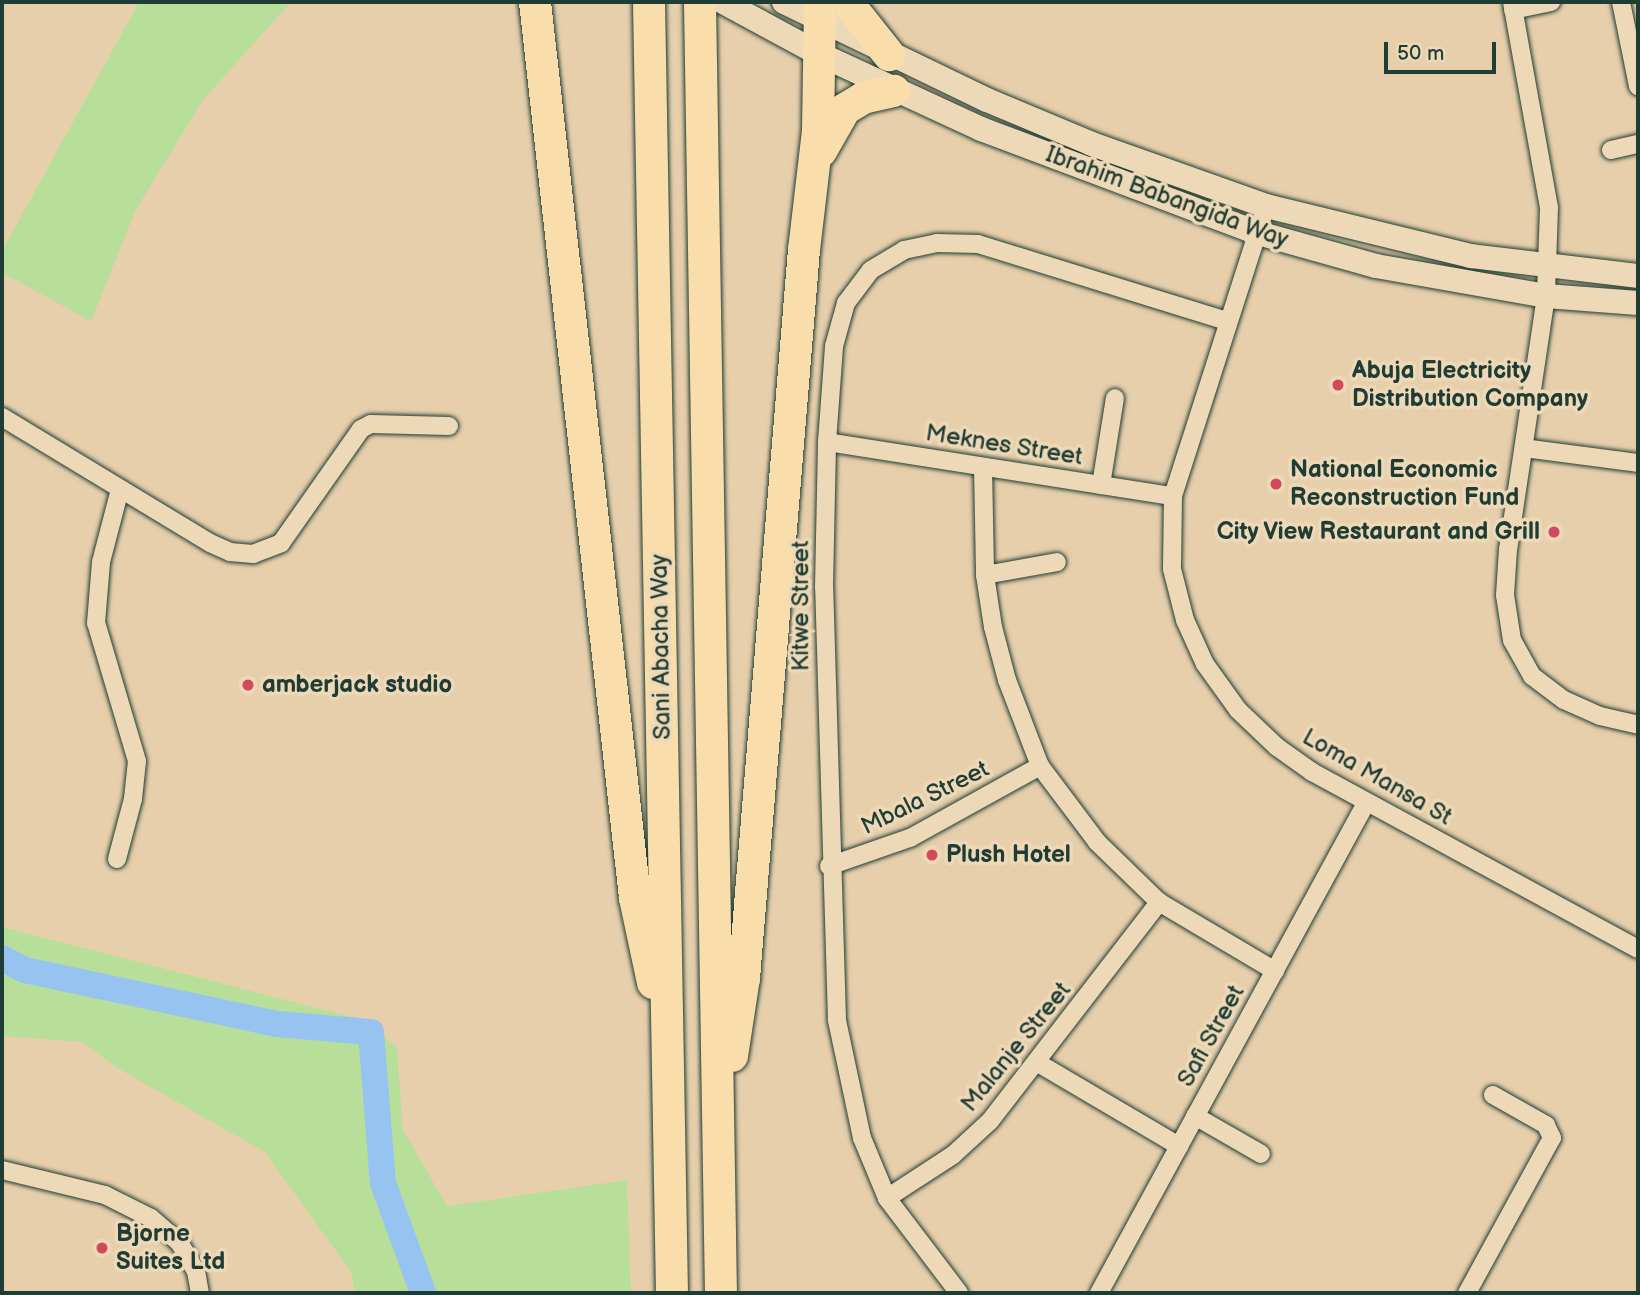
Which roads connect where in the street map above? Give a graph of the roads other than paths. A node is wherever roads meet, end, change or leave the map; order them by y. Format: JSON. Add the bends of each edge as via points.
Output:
{"nodes":[{"id":1,"x":535,"y":2,"type":"edge"},
{"id":2,"x":649,"y":2,"type":"edge"},
{"id":3,"x":700,"y":2,"type":"edge"},
{"id":4,"x":723,"y":2,"type":"edge"},
{"id":5,"x":784,"y":2,"type":"edge"},
{"id":6,"x":847,"y":2,"type":"edge"},
{"id":7,"x":1550,"y":2,"type":"edge"},
{"id":8,"x":1621,"y":2,"type":"edge"},
{"id":9,"x":1513,"y":6,"type":"edge"},
{"id":10,"x":820,"y":11,"type":"edge"},
{"id":11,"x":821,"y":55,"type":"junction"},
{"id":12,"x":889,"y":55,"type":"junction"},
{"id":13,"x":1638,"y":86,"type":"edge"},
{"id":14,"x":894,"y":91,"type":"junction"},
{"id":15,"x":1638,"y":144,"type":"edge"},
{"id":16,"x":1611,"y":149,"type":"dead end"},
{"id":17,"x":814,"y":165,"type":"junction"},
{"id":18,"x":1266,"y":206,"type":"junction"},
{"id":19,"x":1258,"y":233,"type":"junction"},
{"id":20,"x":1548,"y":268,"type":"junction"},
{"id":21,"x":1638,"y":276,"type":"edge"},
{"id":22,"x":1546,"y":296,"type":"junction"},
{"id":23,"x":1638,"y":303,"type":"edge"},
{"id":24,"x":1226,"y":321,"type":"junction"},
{"id":25,"x":1115,"y":398,"type":"dead end"},
{"id":26,"x":2,"y":417,"type":"edge"},
{"id":27,"x":449,"y":426,"type":"dead end"},
{"id":28,"x":827,"y":442,"type":"junction"},
{"id":29,"x":1524,"y":448,"type":"junction"},
{"id":30,"x":1638,"y":463,"type":"edge"},
{"id":31,"x":983,"y":467,"type":"junction"},
{"id":32,"x":1101,"y":485,"type":"junction"},
{"id":33,"x":120,"y":489,"type":"junction"},
{"id":34,"x":1173,"y":496,"type":"junction"},
{"id":35,"x":1057,"y":562,"type":"dead end"},
{"id":36,"x":985,"y":575,"type":"junction"},
{"id":37,"x":1638,"y":725,"type":"edge"},
{"id":38,"x":1040,"y":766,"type":"junction"},
{"id":39,"x":1367,"y":803,"type":"junction"},
{"id":40,"x":117,"y":859,"type":"dead end"},
{"id":41,"x":829,"y":866,"type":"junction"},
{"id":42,"x":1159,"y":902,"type":"junction"},
{"id":43,"x":1638,"y":949,"type":"edge"},
{"id":44,"x":1275,"y":971,"type":"junction"},
{"id":45,"x":668,"y":1056,"type":"junction"},
{"id":46,"x":1038,"y":1063,"type":"junction"},
{"id":47,"x":1493,"y":1095,"type":"dead end"},
{"id":48,"x":1195,"y":1116,"type":"junction"},
{"id":49,"x":1179,"y":1146,"type":"junction"},
{"id":50,"x":717,"y":1151,"type":"junction"},
{"id":51,"x":1261,"y":1154,"type":"dead end"},
{"id":52,"x":2,"y":1170,"type":"edge"},
{"id":53,"x":887,"y":1198,"type":"junction"},
{"id":54,"x":200,"y":1293,"type":"edge"},
{"id":55,"x":672,"y":1293,"type":"edge"},
{"id":56,"x":721,"y":1293,"type":"edge"},
{"id":57,"x":959,"y":1293,"type":"edge"},
{"id":58,"x":1098,"y":1293,"type":"edge"},
{"id":59,"x":1467,"y":1293,"type":"edge"}],
"edges":[{"from":1,"to":45,"type":"highway","via":[[635,898]]},
{"from":2,"to":45,"type":"highway","name":"Sani Abacha Way"},
{"from":3,"to":50,"type":"highway","name":"Sani Abacha Way"},
{"from":4,"to":11,"type":"main road","name":"Ibrahim Babangida Way"},
{"from":5,"to":10,"type":"main road","name":"Ibrahim Babangida Way"},
{"from":6,"to":12,"type":"highway"},
{"from":7,"to":9,"type":"street"},
{"from":8,"to":13,"type":"street"},
{"from":9,"to":20,"type":"street","via":[[1545,173]]},
{"from":10,"to":11,"type":"highway"},
{"from":10,"to":12,"type":"main road","name":"Ibrahim Babangida Way"},
{"from":11,"to":14,"type":"main road","name":"Ibrahim Babangida Way"},
{"from":11,"to":17,"type":"highway"},
{"from":12,"to":18,"type":"main road","name":"Ibrahim Babangida Way","via":[[1092,144]]},
{"from":14,"to":17,"type":"highway","via":[[863,98],[845,109]]},
{"from":14,"to":19,"type":"main road","name":"Ibrahim Babangida Way","via":[[981,129]]},
{"from":15,"to":16,"type":"street"},
{"from":17,"to":50,"type":"highway","via":[[744,978]]},
{"from":18,"to":19,"type":"street","name":"Loma Mansa St"},
{"from":18,"to":20,"type":"main road","name":"Ibrahim Babangida Way","via":[[1391,239]]},
{"from":19,"to":22,"type":"main road","name":"Ibrahim Babangida Way","via":[[1376,266]]},
{"from":19,"to":24,"type":"street","name":"Loma Mansa St"},
{"from":20,"to":21,"type":"main road","name":"Ibrahim Babangida Way"},
{"from":20,"to":22,"type":"street"},
{"from":22,"to":23,"type":"main road","name":"Ibrahim Babangida Way"},
{"from":22,"to":29,"type":"street"},
{"from":24,"to":28,"type":"street","name":"Kitwe Street","via":[[978,244],[937,243],[904,250],[871,270],[846,303],[834,346]]},
{"from":24,"to":34,"type":"street","name":"Loma Mansa St"},
{"from":25,"to":32,"type":"street"},
{"from":26,"to":33,"type":"street"},
{"from":27,"to":33,"type":"street","via":[[371,424],[361,429],[281,543],[253,554],[230,552],[210,543]]},
{"from":28,"to":31,"type":"street","name":"Meknes Street"},
{"from":28,"to":41,"type":"street","name":"Kitwe Street"},
{"from":29,"to":30,"type":"street"},
{"from":29,"to":37,"type":"street","via":[[1505,594],[1512,640],[1532,676],[1564,700],[1600,716]]},
{"from":31,"to":32,"type":"street","name":"Meknes Street"},
{"from":31,"to":36,"type":"street"},
{"from":32,"to":34,"type":"street","name":"Meknes Street"},
{"from":33,"to":40,"type":"street","via":[[101,562],[96,623],[137,761],[133,799]]},
{"from":34,"to":39,"type":"street","name":"Loma Mansa St","via":[[1172,569],[1185,620],[1205,664],[1238,710],[1277,747]]},
{"from":35,"to":36,"type":"street"},
{"from":36,"to":38,"type":"street","via":[[1007,680]]},
{"from":38,"to":41,"type":"street","name":"Mbala Street","via":[[910,838]]},
{"from":38,"to":42,"type":"street","via":[[1097,842]]},
{"from":39,"to":43,"type":"street","name":"Loma Mansa St"},
{"from":39,"to":44,"type":"street","name":"Safi Street"},
{"from":41,"to":53,"type":"street","name":"Kitwe Street","via":[[837,1020],[847,1082],[862,1138]]},
{"from":42,"to":44,"type":"street"},
{"from":42,"to":46,"type":"street","name":"Malanje Street"},
{"from":44,"to":48,"type":"street","name":"Safi Street"},
{"from":45,"to":55,"type":"highway","name":"Sani Abacha Way"},
{"from":46,"to":49,"type":"street"},
{"from":46,"to":53,"type":"street","name":"Malanje Street","via":[[990,1121],[953,1155]]},
{"from":47,"to":59,"type":"street","via":[[1546,1125],[1552,1138]]},
{"from":48,"to":49,"type":"street","name":"Safi Street"},
{"from":48,"to":51,"type":"street"},
{"from":49,"to":58,"type":"street","name":"Safi Street"},
{"from":50,"to":56,"type":"highway","name":"Sani Abacha Way"},
{"from":52,"to":54,"type":"street","via":[[105,1195],[151,1218],[179,1242],[196,1271]]},
{"from":53,"to":57,"type":"street","name":"Kitwe Street"}]}
